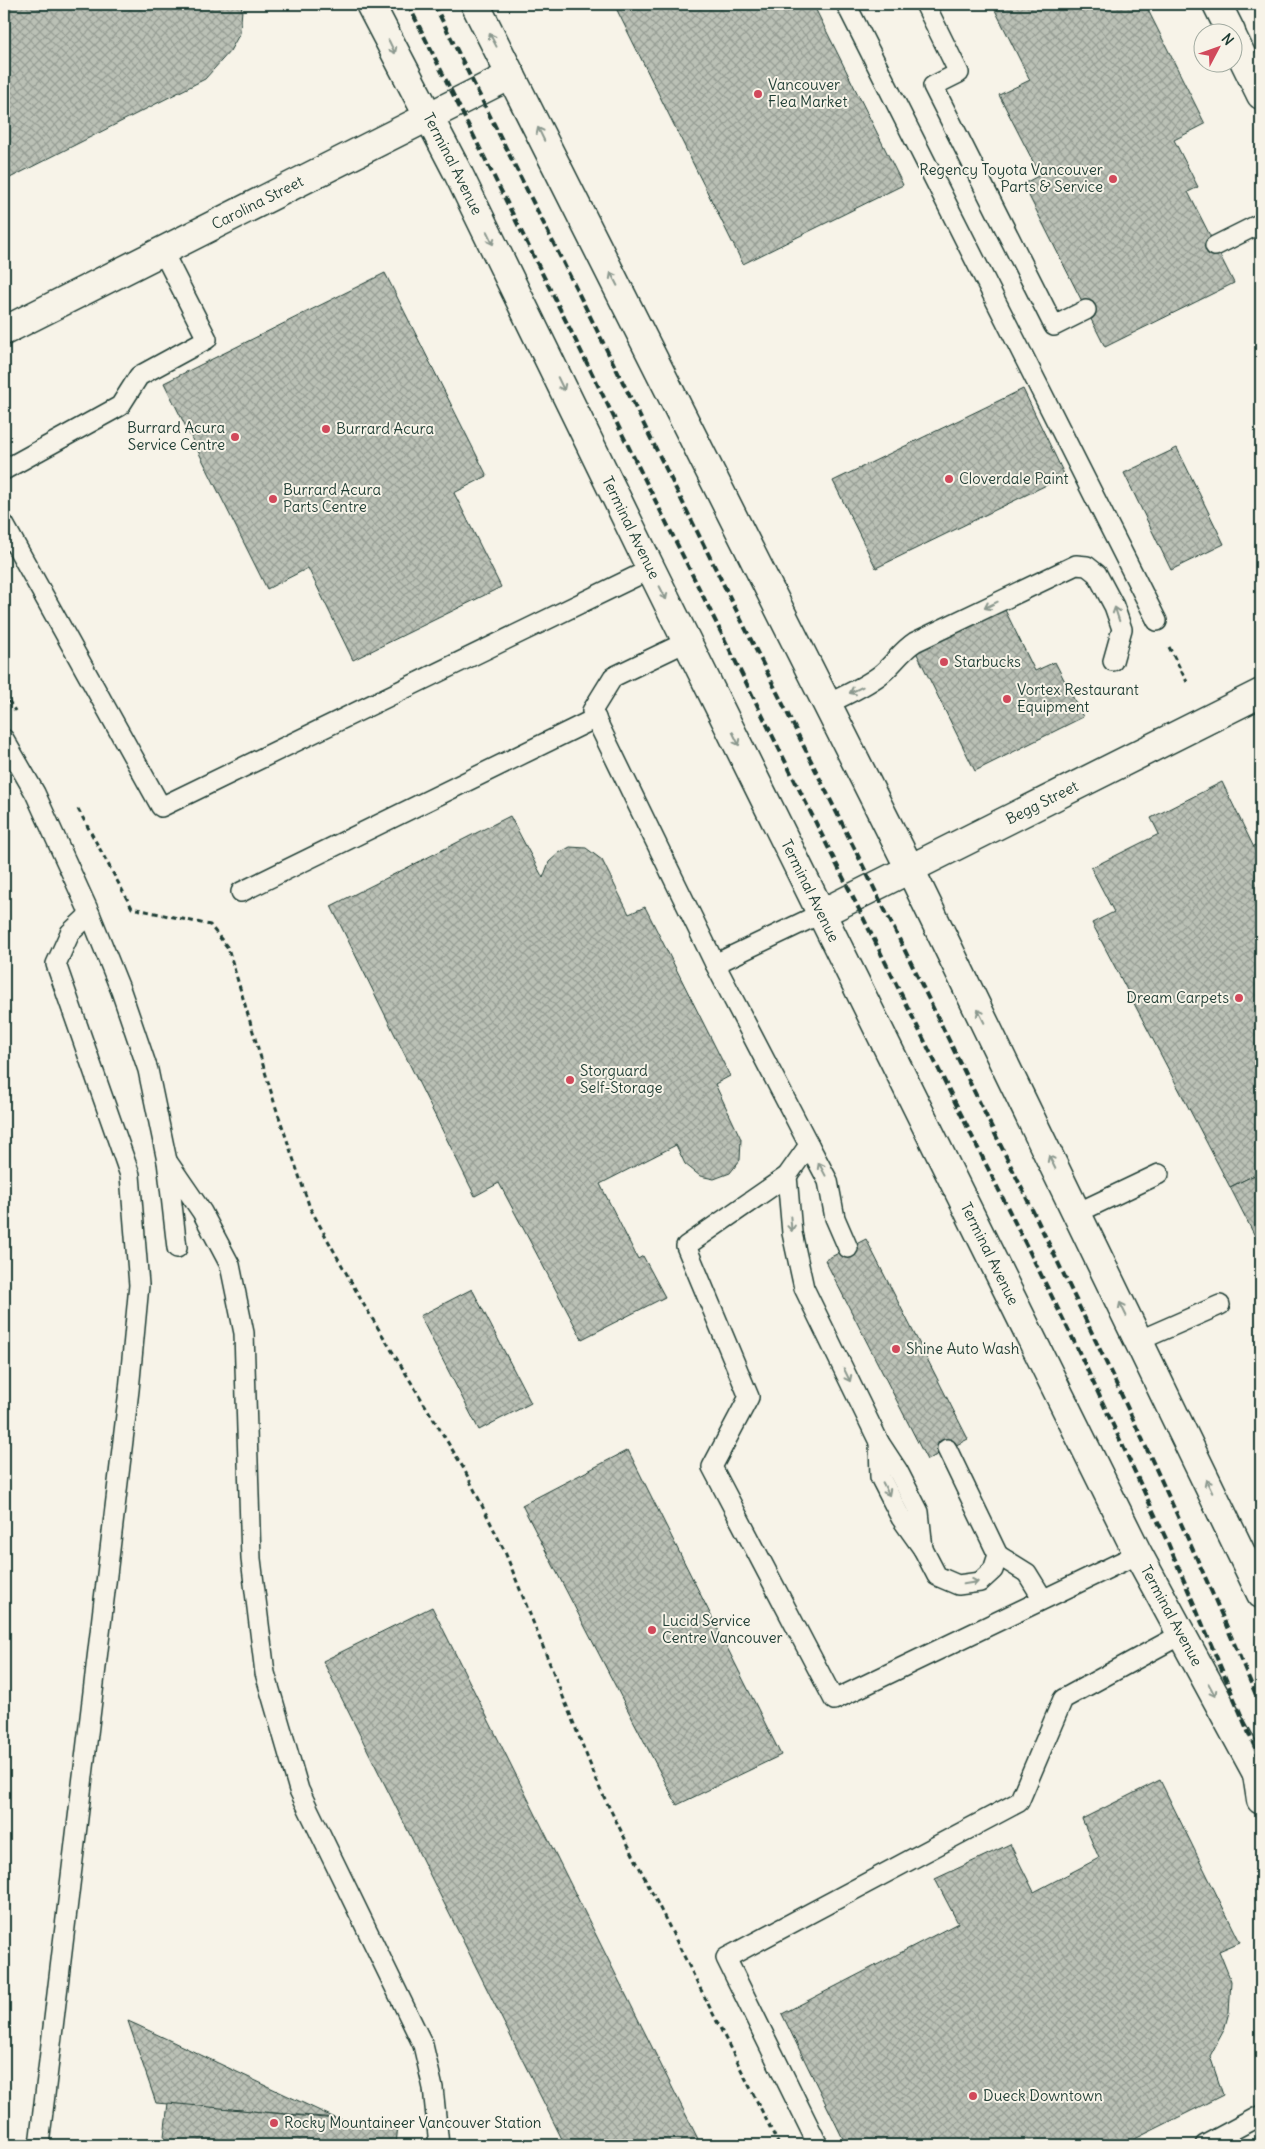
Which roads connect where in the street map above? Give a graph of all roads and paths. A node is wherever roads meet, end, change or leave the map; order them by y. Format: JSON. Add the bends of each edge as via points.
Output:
{"nodes":[{"id":1,"x":370,"y":4,"type":"edge"},
{"id":2,"x":475,"y":4,"type":"edge"},
{"id":3,"x":846,"y":4,"type":"edge"},
{"id":4,"x":924,"y":4,"type":"edge"},
{"id":5,"x":1217,"y":4,"type":"edge"},
{"id":6,"x":1226,"y":22,"type":"edge"},
{"id":7,"x":1242,"y":55,"type":"edge"},
{"id":8,"x":511,"y":75,"type":"junction"},
{"id":9,"x":1261,"y":95,"type":"edge"},
{"id":10,"x":428,"y":117,"type":"junction"},
{"id":11,"x":1261,"y":223,"type":"edge"},
{"id":12,"x":1215,"y":246,"type":"dead end"},
{"id":13,"x":163,"y":252,"type":"junction"},
{"id":14,"x":1086,"y":310,"type":"dead end"},
{"id":15,"x":4,"y":330,"type":"edge"},
{"id":16,"x":4,"y":470,"type":"edge"},
{"id":17,"x":4,"y":524,"type":"edge"},
{"id":18,"x":651,"y":569,"type":"junction"},
{"id":19,"x":1157,"y":622,"type":"joint"},
{"id":20,"x":688,"y":642,"type":"junction"},
{"id":21,"x":1113,"y":661,"type":"dead end"},
{"id":22,"x":1187,"y":682,"type":"dead end"},
{"id":23,"x":4,"y":693,"type":"edge"},
{"id":24,"x":1261,"y":693,"type":"edge"},
{"id":25,"x":828,"y":704,"type":"junction"},
{"id":26,"x":17,"y":714,"type":"dead end"},
{"id":27,"x":596,"y":718,"type":"junction"},
{"id":28,"x":4,"y":739,"type":"edge"},
{"id":29,"x":76,"y":807,"type":"dead end"},
{"id":30,"x":910,"y":868,"type":"junction"},
{"id":31,"x":241,"y":892,"type":"dead end"},
{"id":32,"x":822,"y":913,"type":"junction"},
{"id":33,"x":90,"y":914,"type":"junction"},
{"id":34,"x":715,"y":964,"type":"junction"},
{"id":35,"x":809,"y":1144,"type":"junction"},
{"id":36,"x":167,"y":1161,"type":"junction"},
{"id":37,"x":1159,"y":1174,"type":"dead end"},
{"id":38,"x":787,"y":1176,"type":"junction"},
{"id":39,"x":1077,"y":1213,"type":"junction"},
{"id":40,"x":177,"y":1248,"type":"dead end"},
{"id":41,"x":848,"y":1248,"type":"dead end"},
{"id":42,"x":1220,"y":1305,"type":"dead end"},
{"id":43,"x":1138,"y":1341,"type":"junction"},
{"id":44,"x":947,"y":1450,"type":"dead end"},
{"id":45,"x":1138,"y":1554,"type":"junction"},
{"id":46,"x":998,"y":1555,"type":"junction"},
{"id":47,"x":1261,"y":1594,"type":"edge"},
{"id":48,"x":1042,"y":1599,"type":"junction"},
{"id":49,"x":1182,"y":1634,"type":"junction"},
{"id":50,"x":1260,"y":1785,"type":"edge"},
{"id":51,"x":1261,"y":2115,"type":"edge"},
{"id":52,"x":40,"y":2145,"type":"edge"},
{"id":53,"x":439,"y":2145,"type":"edge"},
{"id":54,"x":779,"y":2145,"type":"edge"},
{"id":55,"x":818,"y":2145,"type":"edge"},
{"id":56,"x":1205,"y":2145,"type":"edge"}],
"edges":[{"from":1,"to":10,"type":"main road","name":"Terminal Avenue","one_way":true},
{"from":8,"to":2,"type":"main road","one_way":true},
{"from":3,"to":19,"type":"lane"},
{"from":4,"to":14,"type":"lane","via":[[959,72],[933,86],[1054,326]]},
{"from":5,"to":6,"type":"main road"},
{"from":7,"to":9,"type":"main road"},
{"from":8,"to":10,"type":"main road","name":"Carolina Street"},
{"from":25,"to":8,"type":"main road","one_way":true},
{"from":10,"to":13,"type":"main road","name":"Carolina Street"},
{"from":10,"to":18,"type":"main road","name":"Terminal Avenue","one_way":true},
{"from":11,"to":12,"type":"lane"},
{"from":13,"to":15,"type":"main road","name":"Carolina Street"},
{"from":13,"to":16,"type":"lane","via":[[207,339],[139,376],[120,406]]},
{"from":17,"to":18,"type":"lane","via":[[161,807]]},
{"from":18,"to":20,"type":"main road","name":"Terminal Avenue","one_way":true},
{"from":19,"to":22,"type":"path"},
{"from":20,"to":27,"type":"lane","via":[[613,676],[592,711]]},
{"from":20,"to":32,"type":"main road","name":"Terminal Avenue","one_way":true},
{"from":21,"to":25,"type":"lane","one_way":true,"via":[[1122,629],[1114,606],[1097,574],[1087,566],[1076,564],[915,642],[903,649],[882,674]]},
{"from":23,"to":26,"type":"path"},
{"from":24,"to":30,"type":"main road","name":"Begg Street"},
{"from":25,"to":30,"type":"main road"},
{"from":27,"to":31,"type":"lane"},
{"from":27,"to":34,"type":"lane"},
{"from":28,"to":33,"type":"lane","via":[[36,793]]},
{"from":29,"to":54,"type":"path","via":[[132,908],[210,925],[228,948],[310,1208],[364,1305],[464,1469],[506,1552],[600,1788]]},
{"from":30,"to":32,"type":"main road","name":"Begg Street"},
{"from":39,"to":30,"type":"main road","one_way":true},
{"from":32,"to":34,"type":"lane"},
{"from":32,"to":45,"type":"main road","name":"Terminal Avenue"},
{"from":33,"to":36,"type":"lane","via":[[148,1070]]},
{"from":33,"to":52,"type":"lane","via":[[70,933],[56,964],[130,1175],[139,1284]]},
{"from":34,"to":35,"type":"lane"},
{"from":35,"to":38,"type":"lane"},
{"from":41,"to":35,"type":"lane","one_way":true,"via":[[836,1218],[828,1180]]},
{"from":36,"to":40,"type":"lane"},
{"from":36,"to":53,"type":"lane","via":[[202,1212],[230,1264],[244,1334],[251,1559],[265,1673],[299,1790],[423,2045],[433,2088]]},
{"from":37,"to":39,"type":"lane"},
{"from":38,"to":46,"type":"lane","one_way":true,"via":[[792,1233],[804,1288],[880,1442],[880,1477],[901,1518],[938,1576],[958,1585],[980,1582],[994,1570]]},
{"from":38,"to":48,"type":"lane","via":[[686,1246],[749,1397],[712,1467],[834,1700]]},
{"from":43,"to":39,"type":"main road","one_way":true},
{"from":42,"to":43,"type":"lane"},
{"from":47,"to":43,"type":"main road","one_way":true},
{"from":44,"to":46,"type":"lane"},
{"from":45,"to":48,"type":"lane"},
{"from":45,"to":49,"type":"main road","name":"Terminal Avenue"},
{"from":46,"to":48,"type":"lane","via":[[1027,1573]]},
{"from":49,"to":50,"type":"main road","name":"Terminal Avenue","one_way":true},
{"from":49,"to":55,"type":"lane","via":[[1063,1699],[1019,1802],[726,1958]]},
{"from":51,"to":56,"type":"lane"}]}
